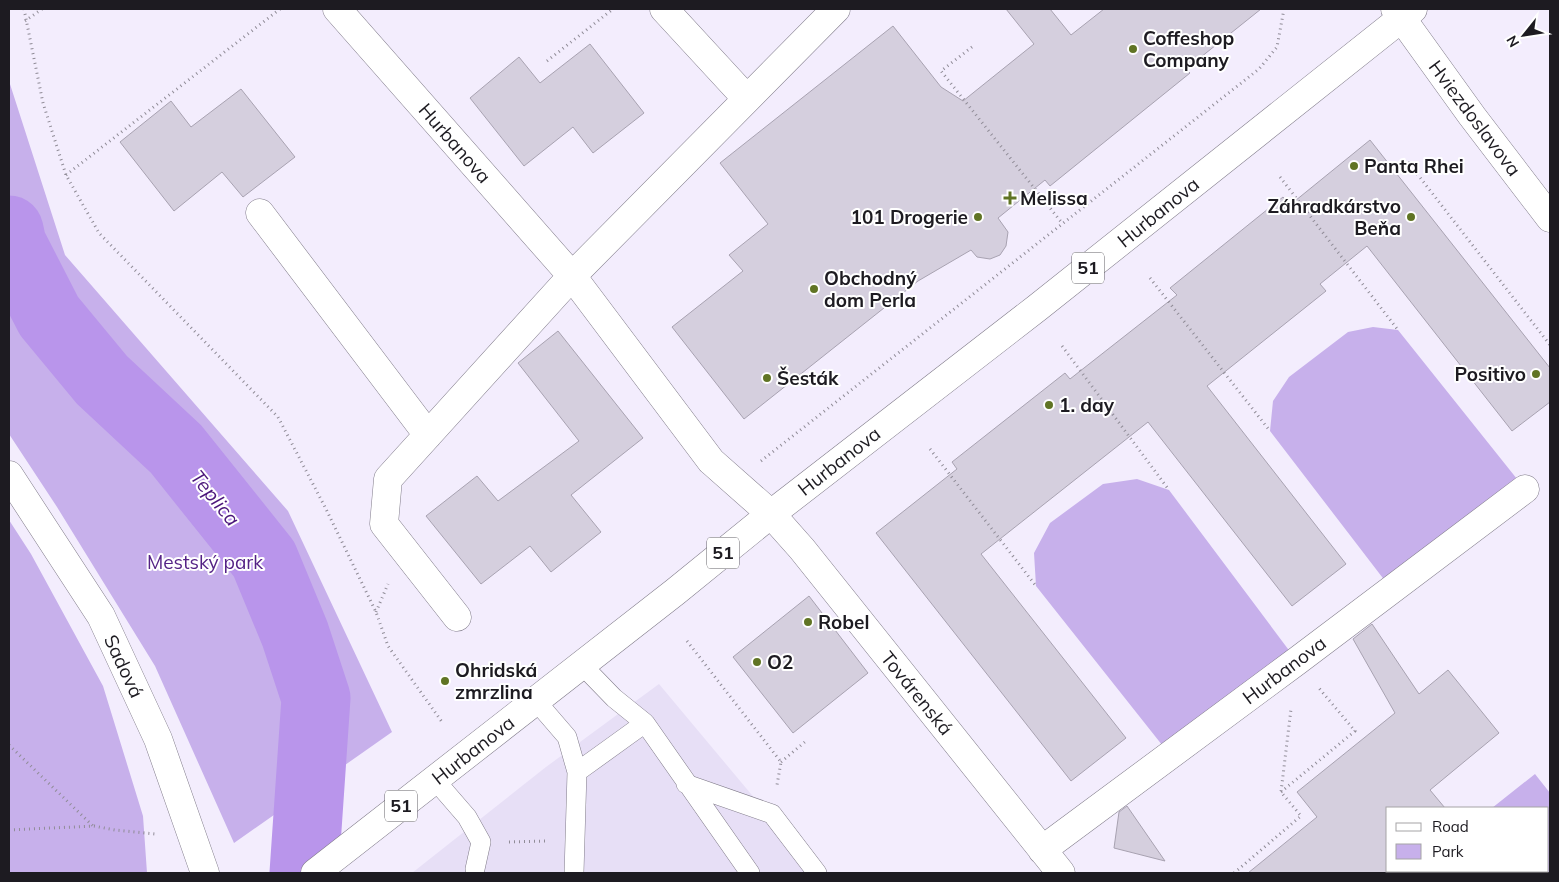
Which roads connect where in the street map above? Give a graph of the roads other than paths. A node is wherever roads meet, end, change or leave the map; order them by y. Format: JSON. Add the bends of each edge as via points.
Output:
{"nodes":[{"id":1,"x":337,"y":9,"type":"edge"},
{"id":2,"x":664,"y":9,"type":"edge"},
{"id":3,"x":836,"y":9,"type":"edge"},
{"id":4,"x":1403,"y":12,"type":"edge"},
{"id":5,"x":747,"y":99,"type":"junction"},
{"id":6,"x":260,"y":214,"type":"dead end"},
{"id":7,"x":1550,"y":218,"type":"edge"},
{"id":8,"x":572,"y":276,"type":"junction"},
{"id":9,"x":428,"y":435,"type":"junction"},
{"id":10,"x":9,"y":475,"type":"edge"},
{"id":11,"x":1525,"y":489,"type":"dead end"},
{"id":12,"x":771,"y":514,"type":"junction"},
{"id":13,"x":457,"y":617,"type":"dead end"},
{"id":14,"x":582,"y":665,"type":"junction"},
{"id":15,"x":536,"y":701,"type":"junction"},
{"id":16,"x":645,"y":722,"type":"junction"},
{"id":17,"x":577,"y":772,"type":"junction"},
{"id":18,"x":435,"y":780,"type":"junction"},
{"id":19,"x":686,"y":784,"type":"junction"},
{"id":20,"x":1042,"y":850,"type":"junction"},
{"id":21,"x":575,"y":864,"type":"edge"},
{"id":22,"x":475,"y":869,"type":"dead end"},
{"id":23,"x":205,"y":873,"type":"edge"},
{"id":24,"x":316,"y":873,"type":"edge"},
{"id":25,"x":750,"y":873,"type":"edge"},
{"id":26,"x":817,"y":873,"type":"edge"},
{"id":27,"x":1061,"y":873,"type":"edge"}],
"edges":[{"from":1,"to":8,"type":"street","name":"Hurbanova"},
{"from":2,"to":5,"type":"street"},
{"from":3,"to":5,"type":"street"},
{"from":4,"to":7,"type":"street","name":"Hviezdoslavova","via":[[1472,116]]},
{"from":4,"to":12,"type":"street","name":"Hurbanova","number":"51","via":[[1037,308]]},
{"from":5,"to":8,"type":"street"},
{"from":6,"to":9,"type":"street"},
{"from":8,"to":9,"type":"street"},
{"from":8,"to":12,"type":"street","name":"Hurbanova","via":[[711,461]]},
{"from":9,"to":13,"type":"street","via":[[388,479],[384,524]]},
{"from":10,"to":23,"type":"street","name":"Sadová","via":[[101,616],[158,739]]},
{"from":11,"to":20,"type":"street","name":"Hurbanova"},
{"from":12,"to":14,"type":"street","name":"Hurbanova","number":"51"},
{"from":12,"to":20,"type":"street","name":"Továrenská","via":[[802,548]]},
{"from":14,"to":15,"type":"street","name":"Hurbanova","number":"51"},
{"from":14,"to":16,"type":"lane","via":[[614,698]]},
{"from":15,"to":17,"type":"lane","via":[[567,737]]},
{"from":15,"to":18,"type":"street","name":"Hurbanova","number":"51"},
{"from":16,"to":17,"type":"lane"},
{"from":16,"to":19,"type":"lane"},
{"from":17,"to":21,"type":"lane"},
{"from":18,"to":22,"type":"lane","via":[[467,817],[481,842]]},
{"from":18,"to":24,"type":"street","name":"Hurbanova","number":"51"},
{"from":19,"to":25,"type":"lane"},
{"from":19,"to":26,"type":"lane","via":[[772,814]]},
{"from":20,"to":27,"type":"street","name":"Továrenská"}]}
